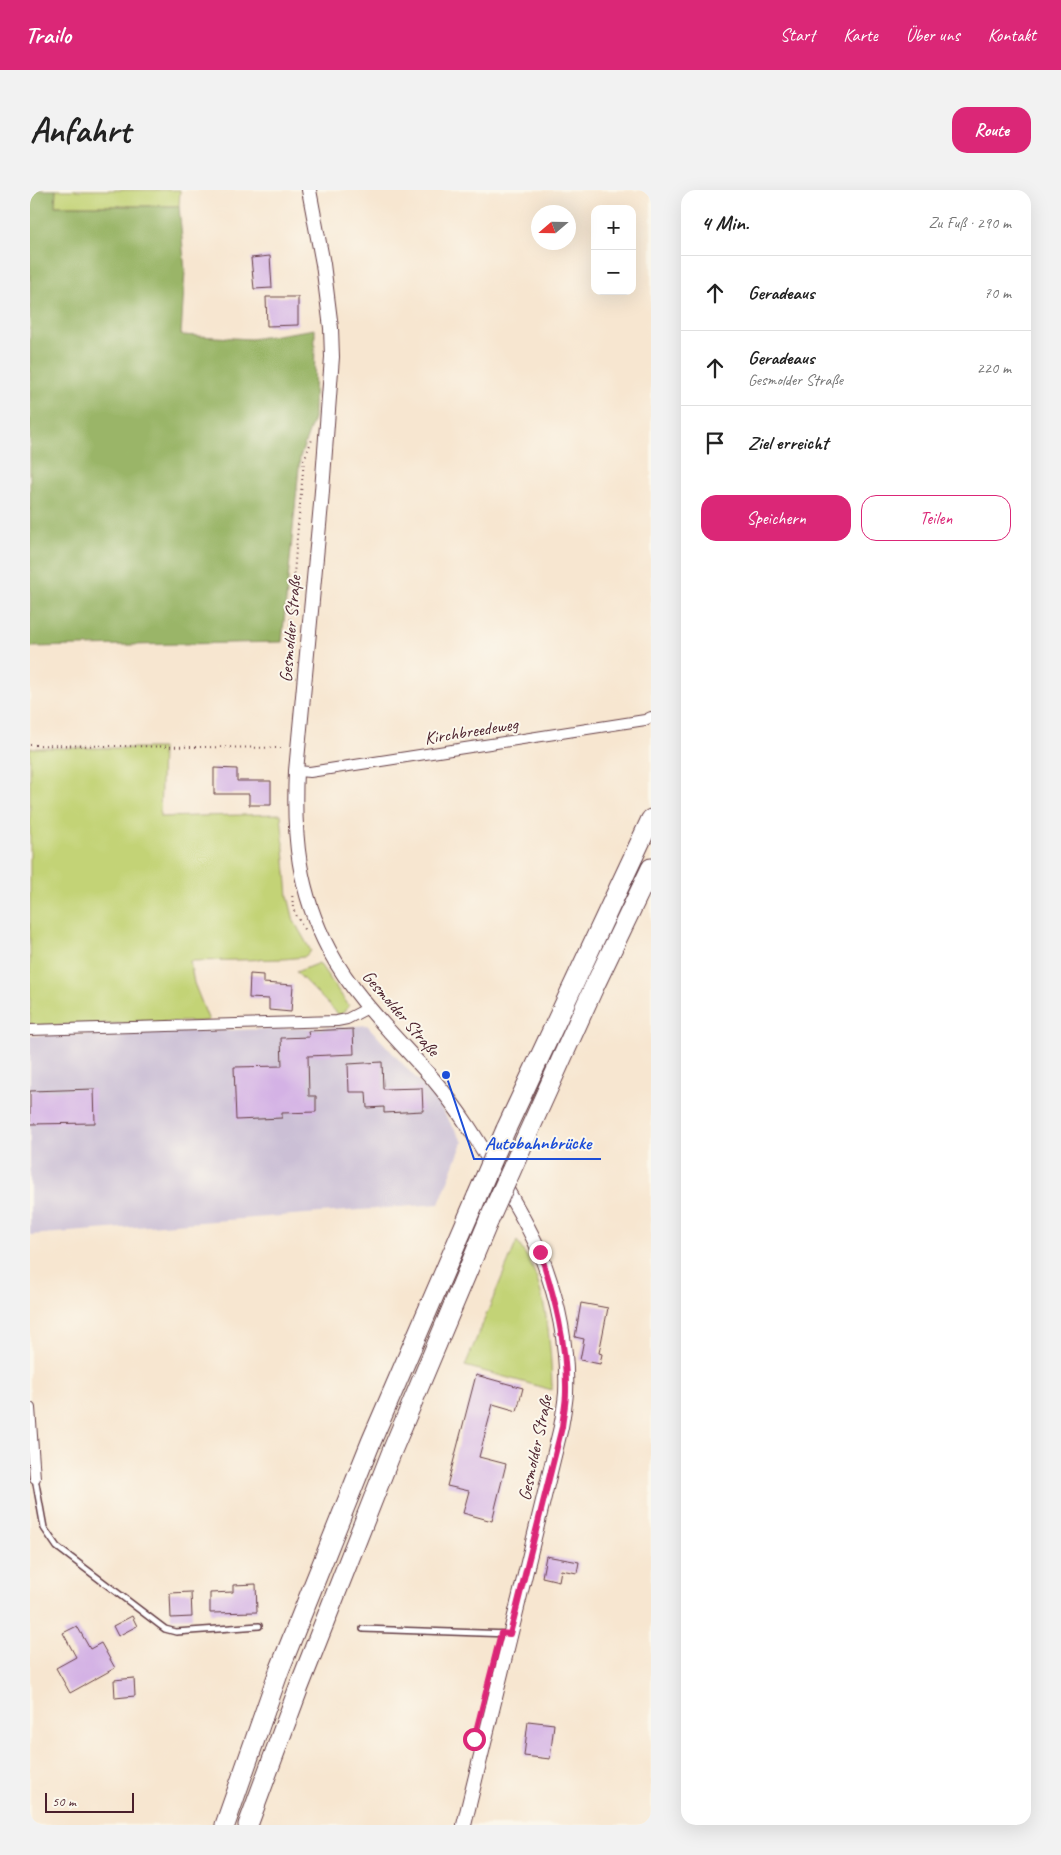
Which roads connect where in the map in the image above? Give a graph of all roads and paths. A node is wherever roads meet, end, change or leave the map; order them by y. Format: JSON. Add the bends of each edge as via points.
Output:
{"nodes":[{"id":1,"x":309,"y":190,"type":"edge"},
{"id":2,"x":651,"y":717,"type":"edge"},
{"id":3,"x":30,"y":745,"type":"edge"},
{"id":4,"x":298,"y":750,"type":"junction"},
{"id":5,"x":296,"y":771,"type":"junction"},
{"id":6,"x":651,"y":819,"type":"edge"},
{"id":7,"x":651,"y":868,"type":"edge"},
{"id":8,"x":368,"y":1008,"type":"junction"},
{"id":9,"x":30,"y":1030,"type":"edge"},
{"id":10,"x":30,"y":1408,"type":"edge"},
{"id":11,"x":35,"y":1478,"type":"joint"},
{"id":12,"x":259,"y":1626,"type":"dead end"},
{"id":13,"x":363,"y":1629,"type":"dead end"},
{"id":14,"x":510,"y":1634,"type":"junction"},
{"id":15,"x":225,"y":1825,"type":"edge"},
{"id":16,"x":248,"y":1825,"type":"edge"},
{"id":17,"x":464,"y":1825,"type":"edge"}],
"edges":[{"from":1,"to":4,"type":"street","name":"Gesmolder Straße","via":[[332,328],[332,357]]},
{"from":2,"to":5,"type":"street","name":"Kirchbreedeweg","via":[[310,772]]},
{"from":3,"to":4,"type":"path"},
{"from":4,"to":5,"type":"street","name":"Gesmolder Straße"},
{"from":5,"to":8,"type":"street","name":"Gesmolder Straße","via":[[297,848],[305,892],[329,950]]},
{"from":6,"to":15,"type":"highway","bridge":true,"via":[[506,1129],[371,1442],[283,1662]]},
{"from":7,"to":16,"type":"highway","bridge":true,"via":[[489,1220],[389,1460]]},
{"from":8,"to":9,"type":"street","via":[[337,1021]]},
{"from":8,"to":14,"type":"street","name":"Gesmolder Straße","via":[[433,1079],[470,1126],[540,1252],[555,1302],[566,1362],[562,1427]]},
{"from":10,"to":11,"type":"street"},
{"from":11,"to":12,"type":"lane","via":[[44,1528],[58,1547],[165,1629],[176,1632]]},
{"from":13,"to":14,"type":"lane"},
{"from":14,"to":17,"type":"street","name":"Gesmolder Straße"}]}
